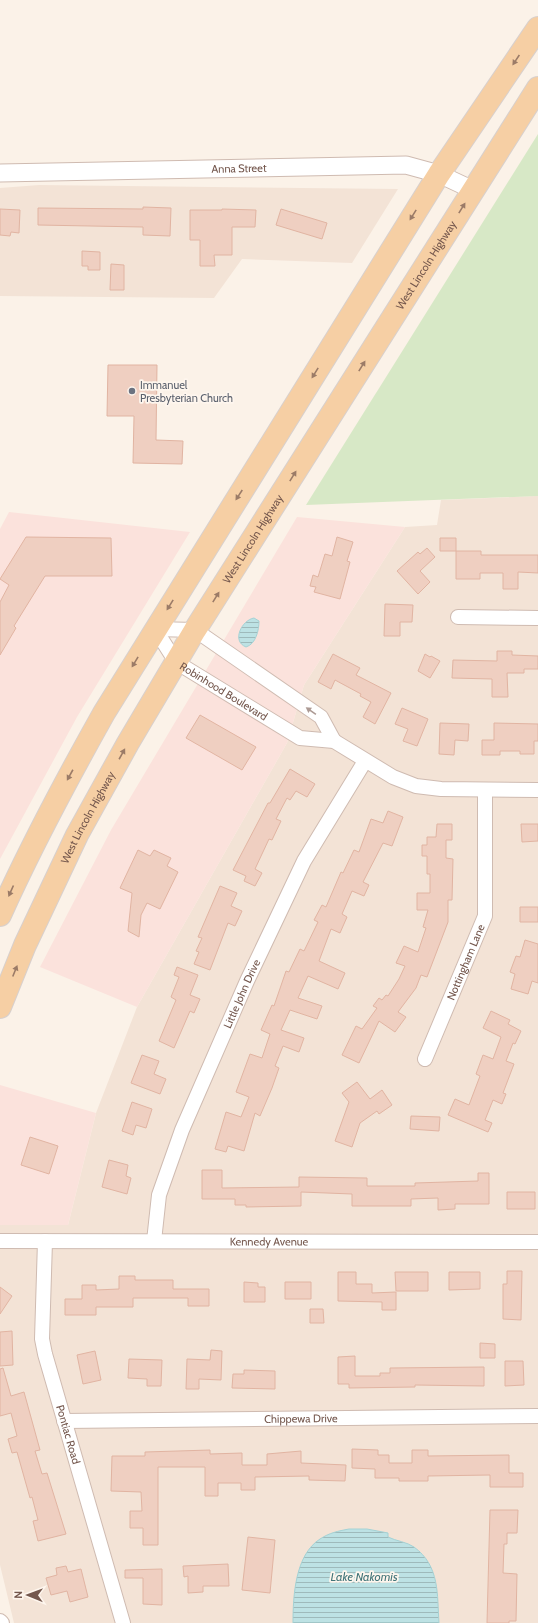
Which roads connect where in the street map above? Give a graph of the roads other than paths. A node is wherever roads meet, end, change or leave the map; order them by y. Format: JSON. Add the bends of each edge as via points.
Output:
{"nodes":[{"id":1,"x":538,"y":28,"type":"edge"},
{"id":2,"x":538,"y":88,"type":"edge"},
{"id":3,"x":0,"y":173,"type":"edge"},
{"id":4,"x":439,"y":174,"type":"junction"},
{"id":5,"x":473,"y":190,"type":"junction"},
{"id":6,"x":458,"y":617,"type":"dead end"},
{"id":7,"x":538,"y":618,"type":"edge"},
{"id":8,"x":155,"y":629,"type":"junction"},
{"id":9,"x":195,"y":630,"type":"junction"},
{"id":10,"x":176,"y":662,"type":"junction"},
{"id":11,"x":334,"y":741,"type":"junction"},
{"id":12,"x":365,"y":760,"type":"junction"},
{"id":13,"x":485,"y":790,"type":"junction"},
{"id":14,"x":538,"y":790,"type":"edge"},
{"id":15,"x":0,"y":915,"type":"edge"},
{"id":16,"x":0,"y":1007,"type":"edge"},
{"id":17,"x":425,"y":1059,"type":"dead end"},
{"id":18,"x":0,"y":1241,"type":"edge"},
{"id":19,"x":45,"y":1241,"type":"junction"},
{"id":20,"x":154,"y":1241,"type":"junction"},
{"id":21,"x":538,"y":1242,"type":"edge"},
{"id":22,"x":538,"y":1416,"type":"edge"},
{"id":23,"x":64,"y":1421,"type":"junction"},
{"id":24,"x":123,"y":1623,"type":"edge"}],
"edges":[{"from":1,"to":4,"type":"main road","one_way":true},
{"from":2,"to":5,"type":"main road","name":"West Lincoln Highway"},
{"from":3,"to":4,"type":"street","name":"Anna Street","via":[[406,165]]},
{"from":4,"to":5,"type":"street","name":"Anna Street"},
{"from":4,"to":8,"type":"main road","one_way":true},
{"from":9,"to":5,"type":"main road","name":"West Lincoln Highway","one_way":true},
{"from":6,"to":7,"type":"street"},
{"from":8,"to":9,"type":"street"},
{"from":8,"to":10,"type":"street","name":"Robinhood Boulevard"},
{"from":8,"to":15,"type":"main road","one_way":true,"via":[[56,799]]},
{"from":9,"to":10,"type":"main road","name":"West Lincoln Highway"},
{"from":11,"to":9,"type":"street","one_way":true,"via":[[321,717]]},
{"from":10,"to":11,"type":"street","name":"Robinhood Boulevard","via":[[300,738]]},
{"from":16,"to":10,"type":"main road","name":"West Lincoln Highway","one_way":true,"via":[[25,945],[77,835]]},
{"from":11,"to":12,"type":"street","name":"Robinhood Boulevard"},
{"from":12,"to":13,"type":"street","name":"Robinhood Boulevard","via":[[393,777],[416,786]]},
{"from":12,"to":20,"type":"street","name":"Little John Drive","via":[[304,861],[246,981],[182,1130],[159,1195]]},
{"from":13,"to":14,"type":"street","name":"Robinhood Boulevard"},
{"from":13,"to":17,"type":"street","name":"Nottingham Lane","via":[[485,916]]},
{"from":18,"to":19,"type":"street","name":"Kennedy Avenue"},
{"from":19,"to":20,"type":"street","name":"Kennedy Avenue"},
{"from":19,"to":23,"type":"street","name":"Pontiac Road","via":[[42,1339]]},
{"from":20,"to":21,"type":"street","name":"Kennedy Avenue"},
{"from":22,"to":23,"type":"street","name":"Chippewa Drive"},
{"from":23,"to":24,"type":"street","name":"Pontiac Road"}]}
